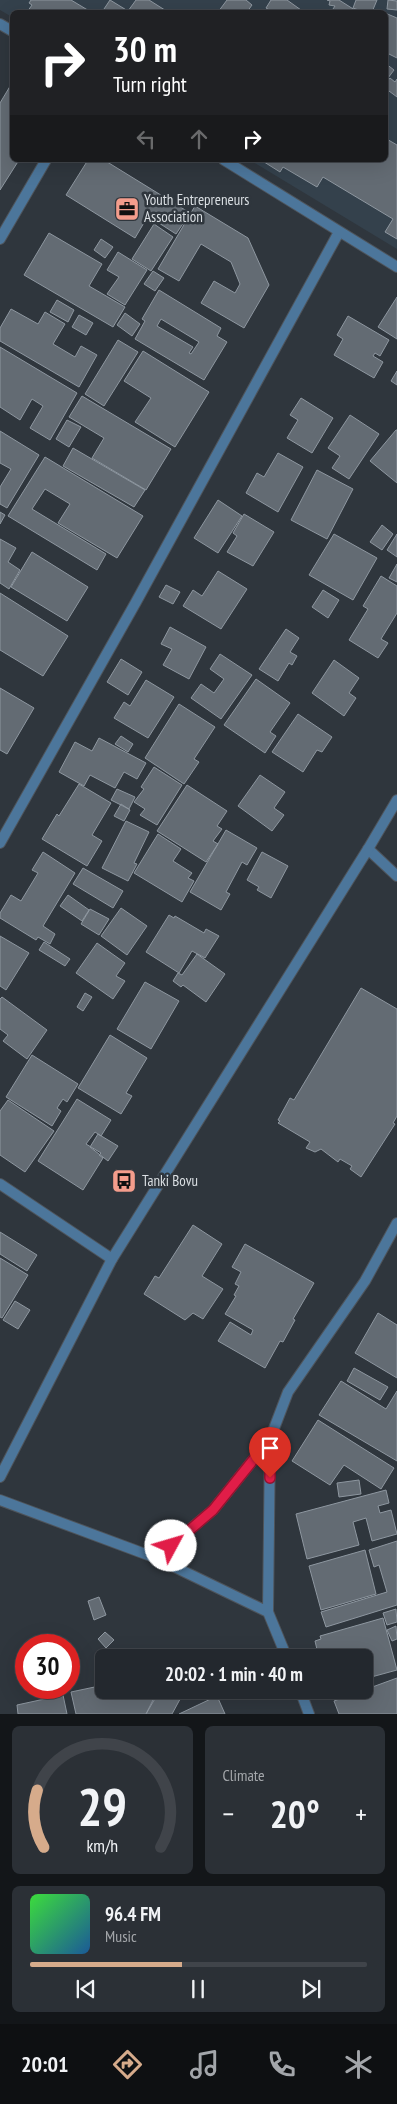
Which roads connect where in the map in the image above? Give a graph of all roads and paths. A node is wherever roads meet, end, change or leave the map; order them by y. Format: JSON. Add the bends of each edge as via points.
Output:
{"nodes":[{"id":1,"x":45,"y":162,"type":"edge"},
{"id":2,"x":227,"y":162,"type":"edge"},
{"id":3,"x":339,"y":232,"type":"junction"},
{"id":4,"x":0,"y":239,"type":"edge"},
{"id":5,"x":397,"y":267,"type":"edge"},
{"id":6,"x":397,"y":800,"type":"edge"},
{"id":7,"x":0,"y":843,"type":"edge"},
{"id":8,"x":368,"y":849,"type":"junction"},
{"id":9,"x":397,"y":876,"type":"edge"},
{"id":10,"x":0,"y":1184,"type":"edge"},
{"id":11,"x":397,"y":1223,"type":"edge"},
{"id":12,"x":112,"y":1259,"type":"junction"},
{"id":13,"x":270,"y":1439,"type":"junction"},
{"id":14,"x":0,"y":1477,"type":"edge"},
{"id":15,"x":0,"y":1500,"type":"edge"},
{"id":16,"x":156,"y":1558,"type":"junction"},
{"id":17,"x":268,"y":1612,"type":"junction"},
{"id":18,"x":282,"y":1649,"type":"edge"},
{"id":19,"x":303,"y":1699,"type":"edge"},
{"id":20,"x":309,"y":1714,"type":"edge"}],
"edges":[{"from":1,"to":4,"type":"street"},
{"from":2,"to":3,"type":"street"},
{"from":3,"to":5,"type":"street"},
{"from":3,"to":7,"type":"street"},
{"from":6,"to":8,"type":"street"},
{"from":8,"to":9,"type":"street"},
{"from":8,"to":12,"type":"street"},
{"from":10,"to":12,"type":"street"},
{"from":11,"to":13,"type":"street","via":[[365,1281],[288,1392]]},
{"from":12,"to":14,"type":"street"},
{"from":13,"to":16,"type":"street","via":[[213,1510]]},
{"from":13,"to":17,"type":"street"},
{"from":15,"to":16,"type":"street"},
{"from":16,"to":17,"type":"street"},
{"from":17,"to":18,"type":"street"},
{"from":19,"to":20,"type":"street"}]}
